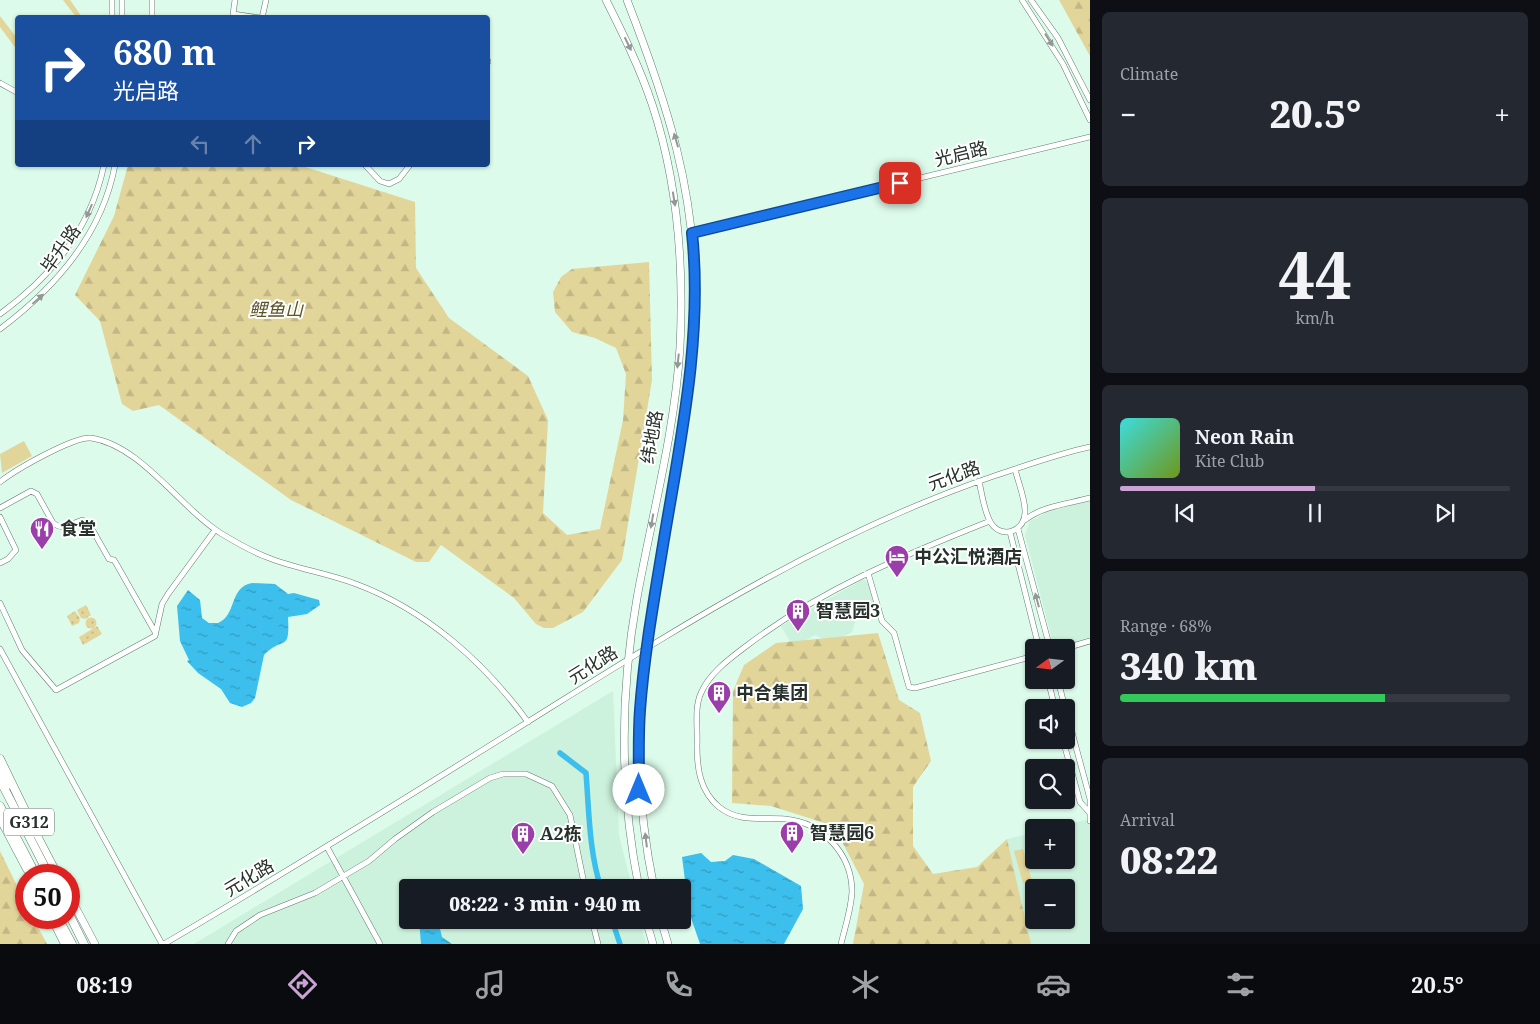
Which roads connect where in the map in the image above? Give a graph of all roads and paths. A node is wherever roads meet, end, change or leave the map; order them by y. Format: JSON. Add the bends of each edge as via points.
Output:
{"nodes":[{"id":1,"x":112,"y":0,"type":"edge"},
{"id":2,"x":122,"y":0,"type":"edge"},
{"id":3,"x":152,"y":0,"type":"edge"},
{"id":4,"x":235,"y":0,"type":"edge"},
{"id":5,"x":266,"y":0,"type":"edge"},
{"id":6,"x":606,"y":0,"type":"edge"},
{"id":7,"x":627,"y":0,"type":"edge"},
{"id":8,"x":1022,"y":0,"type":"edge"},
{"id":9,"x":1031,"y":0,"type":"edge"},
{"id":10,"x":112,"y":15,"type":"edge"},
{"id":11,"x":122,"y":15,"type":"edge"},
{"id":12,"x":152,"y":15,"type":"edge"},
{"id":13,"x":233,"y":15,"type":"edge"},
{"id":14,"x":262,"y":15,"type":"edge"},
{"id":15,"x":0,"y":83,"type":"edge"},
{"id":16,"x":15,"y":91,"type":"edge"},
{"id":17,"x":1090,"y":100,"type":"edge"},
{"id":18,"x":1090,"y":120,"type":"edge"},
{"id":19,"x":1090,"y":137,"type":"edge"},
{"id":20,"x":103,"y":167,"type":"edge"},
{"id":21,"x":114,"y":167,"type":"edge"},
{"id":22,"x":368,"y":167,"type":"edge"},
{"id":23,"x":408,"y":167,"type":"edge"},
{"id":24,"x":692,"y":233,"type":"junction"},
{"id":25,"x":0,"y":314,"type":"edge"},
{"id":26,"x":0,"y":329,"type":"edge"},
{"id":27,"x":1090,"y":448,"type":"edge"},
{"id":28,"x":1015,"y":469,"type":"junction"},
{"id":29,"x":0,"y":482,"type":"edge"},
{"id":30,"x":979,"y":482,"type":"junction"},
{"id":31,"x":1090,"y":498,"type":"edge"},
{"id":32,"x":0,"y":508,"type":"edge"},
{"id":33,"x":0,"y":517,"type":"edge"},
{"id":34,"x":1025,"y":520,"type":"junction"},
{"id":35,"x":990,"y":521,"type":"junction"},
{"id":36,"x":1018,"y":529,"type":"junction"},
{"id":37,"x":215,"y":530,"type":"junction"},
{"id":38,"x":1010,"y":532,"type":"junction"},
{"id":39,"x":0,"y":563,"type":"edge"},
{"id":40,"x":868,"y":573,"type":"junction"},
{"id":41,"x":0,"y":603,"type":"edge"},
{"id":42,"x":155,"y":632,"type":"junction"},
{"id":43,"x":1037,"y":639,"type":"edge"},
{"id":44,"x":1048,"y":639,"type":"edge"},
{"id":45,"x":1090,"y":641,"type":"edge"},
{"id":46,"x":1075,"y":645,"type":"edge"},
{"id":47,"x":648,"y":646,"type":"junction"},
{"id":48,"x":0,"y":649,"type":"edge"},
{"id":49,"x":1025,"y":658,"type":"edge"},
{"id":50,"x":629,"y":659,"type":"junction"},
{"id":51,"x":528,"y":722,"type":"junction"},
{"id":52,"x":1075,"y":743,"type":"edge"},
{"id":53,"x":1066,"y":749,"type":"edge"},
{"id":54,"x":0,"y":759,"type":"edge"},
{"id":55,"x":0,"y":769,"type":"edge"},
{"id":56,"x":0,"y":780,"type":"edge"},
{"id":57,"x":0,"y":806,"type":"edge"},
{"id":58,"x":1089,"y":812,"type":"junction"},
{"id":59,"x":0,"y":818,"type":"edge"},
{"id":60,"x":1090,"y":820,"type":"edge"},
{"id":61,"x":0,"y":824,"type":"edge"},
{"id":62,"x":36,"y":833,"type":"junction"},
{"id":63,"x":328,"y":847,"type":"junction"},
{"id":64,"x":24,"y":864,"type":"edge"},
{"id":65,"x":24,"y":864,"type":"edge"},
{"id":66,"x":30,"y":864,"type":"edge"},
{"id":67,"x":43,"y":864,"type":"edge"},
{"id":68,"x":52,"y":864,"type":"edge"},
{"id":69,"x":344,"y":876,"type":"junction"},
{"id":70,"x":582,"y":879,"type":"edge"},
{"id":71,"x":639,"y":879,"type":"edge"},
{"id":72,"x":653,"y":879,"type":"edge"},
{"id":73,"x":80,"y":916,"type":"edge"},
{"id":74,"x":57,"y":929,"type":"edge"},
{"id":75,"x":64,"y":929,"type":"edge"},
{"id":76,"x":76,"y":929,"type":"edge"},
{"id":77,"x":594,"y":929,"type":"edge"},
{"id":78,"x":649,"y":929,"type":"edge"},
{"id":79,"x":664,"y":929,"type":"edge"},
{"id":80,"x":63,"y":944,"type":"edge"},
{"id":81,"x":72,"y":944,"type":"edge"},
{"id":82,"x":84,"y":944,"type":"edge"},
{"id":83,"x":95,"y":944,"type":"edge"},
{"id":84,"x":163,"y":944,"type":"edge"},
{"id":85,"x":228,"y":944,"type":"edge"},
{"id":86,"x":380,"y":944,"type":"edge"},
{"id":87,"x":598,"y":944,"type":"edge"},
{"id":88,"x":653,"y":944,"type":"edge"},
{"id":89,"x":668,"y":944,"type":"edge"},
{"id":90,"x":841,"y":944,"type":"edge"}],
"edges":[{"from":1,"to":10,"type":"street"},
{"from":2,"to":11,"type":"street"},
{"from":3,"to":12,"type":"street"},
{"from":4,"to":13,"type":"street"},
{"from":5,"to":14,"type":"street"},
{"from":6,"to":50,"type":"main road","name":"纬地路","one_way":true,"via":[[631,51],[657,120],[671,181],[680,261],[680,341],[675,389]]},
{"from":24,"to":7,"type":"main road","name":"纬地路","one_way":true,"via":[[678,150],[664,100]]},
{"from":8,"to":18,"type":"street","one_way":true,"via":[[1063,64]]},
{"from":9,"to":17,"type":"street","via":[[1063,47]]},
{"from":15,"to":16,"type":"street"},
{"from":19,"to":24,"type":"street","name":"光启路"},
{"from":20,"to":25,"type":"street","name":"毕升路","one_way":true,"via":[[95,197],[80,230],[65,252],[22,297]]},
{"from":26,"to":21,"type":"street","name":"毕升路","one_way":true,"via":[[49,289],[71,264],[91,231],[108,193]]},
{"from":22,"to":23,"type":"street","via":[[380,181],[389,184]]},
{"from":24,"to":47,"type":"main road","name":"纬地路","via":[[693,349]]},
{"from":27,"to":28,"type":"street","name":"元化路"},
{"from":28,"to":30,"type":"street","name":"元化路"},
{"from":28,"to":34,"type":"street","via":[[1026,510]]},
{"from":29,"to":37,"type":"street","via":[[63,446],[90,438],[120,450],[149,470]]},
{"from":30,"to":35,"type":"street"},
{"from":30,"to":47,"type":"street","name":"元化路","via":[[897,512],[848,536],[773,574]]},
{"from":31,"to":34,"type":"street","via":[[1050,508]]},
{"from":32,"to":42,"type":"street","via":[[31,491],[37,494],[53,523],[58,526],[63,528],[82,520],[88,522]]},
{"from":33,"to":39,"type":"street","via":[[16,550]]},
{"from":34,"to":36,"type":"street"},
{"from":35,"to":38,"type":"street","via":[[996,529]]},
{"from":35,"to":40,"type":"street"},
{"from":36,"to":38,"type":"street"},
{"from":44,"to":36,"type":"street","one_way":true},
{"from":37,"to":42,"type":"street","via":[[162,604]]},
{"from":37,"to":51,"type":"street","via":[[268,558],[328,574],[393,600],[456,642],[498,684]]},
{"from":38,"to":43,"type":"street"},
{"from":40,"to":49,"type":"street","via":[[882,621],[894,633],[909,687]]},
{"from":40,"to":90,"type":"street","via":[[776,623],[754,639],[707,682],[698,703],[698,774],[710,798],[734,816],[805,823],[823,834],[842,855],[852,890]]},
{"from":41,"to":42,"type":"street","via":[[22,650],[56,690],[154,636]]},
{"from":45,"to":46,"type":"street"},
{"from":47,"to":50,"type":"street","name":"元化路"},
{"from":72,"to":47,"type":"main road","name":"纬地路","one_way":true,"via":[[639,790],[640,711]]},
{"from":48,"to":84,"type":"street","name":"元化路"},
{"from":50,"to":51,"type":"street","name":"元化路"},
{"from":50,"to":71,"type":"main road","name":"纬地路","via":[[625,790]]},
{"from":51,"to":63,"type":"street","name":"元化路"},
{"from":52,"to":58,"type":"street","via":[[1090,799]]},
{"from":53,"to":58,"type":"street","via":[[1080,802]]},
{"from":54,"to":62,"type":"highway"},
{"from":55,"to":62,"type":"main road","number":"G312"},
{"from":56,"to":67,"type":"highway","number":"G312"},
{"from":57,"to":66,"type":"highway","number":"G312"},
{"from":58,"to":60,"type":"street"},
{"from":59,"to":64,"type":"highway","number":"G312"},
{"from":61,"to":65,"type":"highway"},
{"from":62,"to":68,"type":"main road","number":"G312"},
{"from":63,"to":69,"type":"street"},
{"from":63,"to":84,"type":"street","name":"元化路"},
{"from":69,"to":70,"type":"street","via":[[369,861],[416,823],[466,792],[490,778],[512,773],[526,774],[552,786],[570,815]]},
{"from":69,"to":85,"type":"street","via":[[315,893],[260,915],[236,931]]},
{"from":69,"to":86,"type":"street"},
{"from":73,"to":83,"type":"main road"},
{"from":74,"to":80,"type":"highway"},
{"from":75,"to":81,"type":"highway"},
{"from":76,"to":82,"type":"highway"},
{"from":77,"to":87,"type":"street"},
{"from":78,"to":88,"type":"main road"},
{"from":79,"to":89,"type":"main road"}]}
